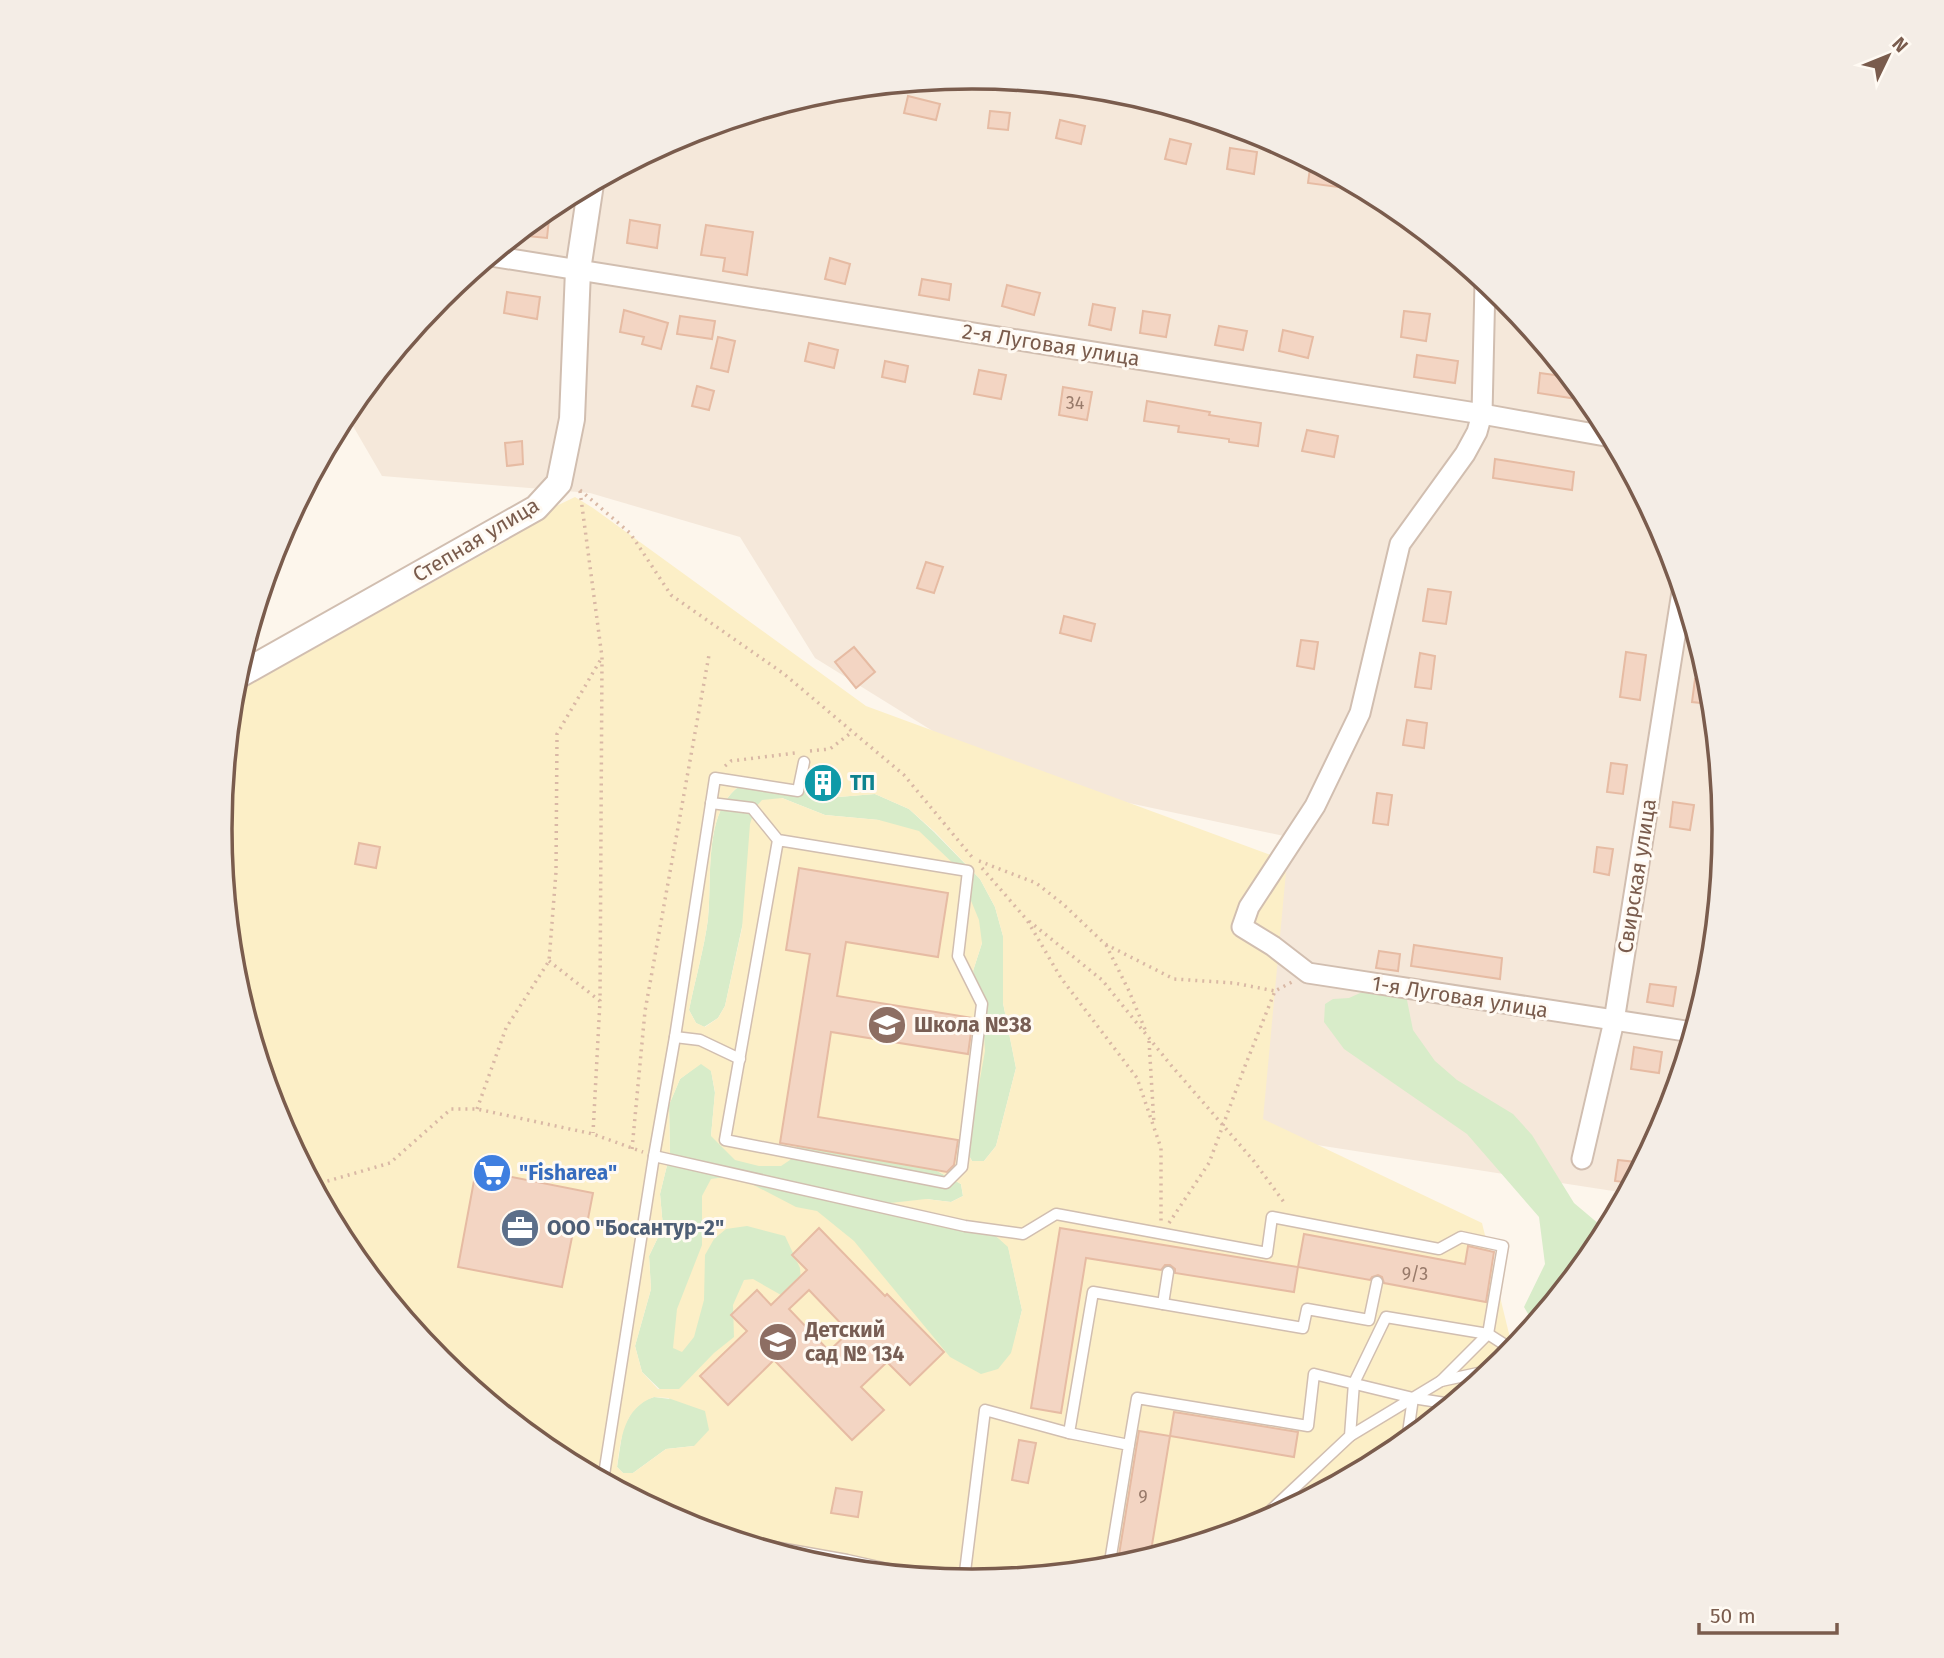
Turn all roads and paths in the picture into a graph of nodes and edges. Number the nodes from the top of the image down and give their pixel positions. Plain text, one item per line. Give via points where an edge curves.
1 (589, 196) edge
2 (503, 258) edge
3 (578, 270) junction
4 (1485, 296) edge
5 (1482, 414) junction
6 (1598, 435) edge
7 (579, 479) dead end
8 (580, 491) junction
9 (1679, 612) edge
10 (709, 655) dead end
11 (602, 657) junction
12 (250, 669) edge
13 (804, 762) dead end
14 (711, 803) junction
15 (778, 841) junction
16 (974, 859) junction
17 (1027, 920) junction
18 (1105, 944) junction
19 (549, 961) junction
20 (1308, 973) junction
21 (1275, 991) junction
22 (600, 1001) junction
23 (1614, 1021) junction
24 (1684, 1031) edge
25 (675, 1037) junction
26 (1149, 1039) junction
27 (740, 1059) junction
28 (477, 1109) junction
29 (1223, 1124) junction
30 (1155, 1131) junction
31 (593, 1134) junction
32 (632, 1149) junction
33 (654, 1156) junction
34 (1581, 1159) dead end
35 (323, 1183) edge
36 (1298, 1222) junction
37 (1168, 1238) junction
38 (1168, 1272) dead end
39 (1377, 1282) dead end
40 (1163, 1304) junction
41 (1488, 1334) junction
42 (1503, 1344) edge
43 (1471, 1374) edge
44 (1441, 1381) junction
45 (1354, 1383) junction
46 (1413, 1398) junction
47 (1439, 1402) edge
48 (1409, 1425) edge
49 (1069, 1433) junction
50 (1350, 1436) junction
51 (1129, 1445) junction
52 (604, 1471) edge
53 (1282, 1500) edge
54 (1111, 1556) edge
55 (965, 1569) edge

1 - 3 street, Степная улица
2 - 3 street, 2-я Луговая улица
3 - 5 street, 2-я Луговая улица
3 - 12 street, Степная улица via 572,419 559,483 536,508
4 - 5 street
5 - 6 street, 2-я Луговая улица
5 - 20 street, 1-я Луговая улица via 1465,454 1400,544 1360,713 1315,806 1249,907 1242,927
7 - 8 path
8 - 11 path
8 - 16 path via 630,533 671,595 784,674 904,775
9 - 23 street, Свирская улица
10 - 32 path via 645,1011
11 - 19 path via 557,734
11 - 22 path
13 - 14 lane via 798,791 715,778
14 - 15 lane via 752,808
14 - 25 lane
15 - 27 lane
15 - 27 lane via 968,871 958,956 982,1004 962,1167 946,1183 725,1140
16 - 17 path
16 - 18 path via 1036,883
17 - 26 path via 1102,980
17 - 30 path via 1060,978 1137,1078
18 - 21 path via 1174,979
18 - 26 path
19 - 22 path
19 - 28 path via 506,1028
20 - 21 path
20 - 23 street, 1-я Луговая улица
21 - 29 path
22 - 31 path
23 - 24 street, 1-я Луговая улица
23 - 34 street, Свирская улица
25 - 27 lane via 700,1040
25 - 33 lane
26 - 29 path
26 - 30 path
28 - 31 path
28 - 35 path via 451,1109 390,1163
29 - 36 path
29 - 37 path via 1209,1163
30 - 37 path via 1161,1148
31 - 32 path
32 - 33 path
33 - 37 lane via 965,1226 1023,1234 1056,1214
33 - 52 lane
36 - 37 lane via 1272,1217 1267,1253
36 - 41 lane via 1383,1244 1439,1249 1461,1237 1503,1247
38 - 40 lane
39 - 40 lane via 1369,1320 1307,1309 1303,1328
40 - 49 lane via 1093,1292
41 - 42 lane
41 - 44 lane
41 - 45 lane via 1386,1317
43 - 44 lane
44 - 46 lane
45 - 46 lane
45 - 50 lane
45 - 51 lane via 1314,1374 1308,1426 1137,1398
46 - 47 lane
46 - 48 lane
46 - 50 lane
49 - 51 lane
49 - 55 lane via 985,1410
50 - 53 lane
51 - 54 lane

